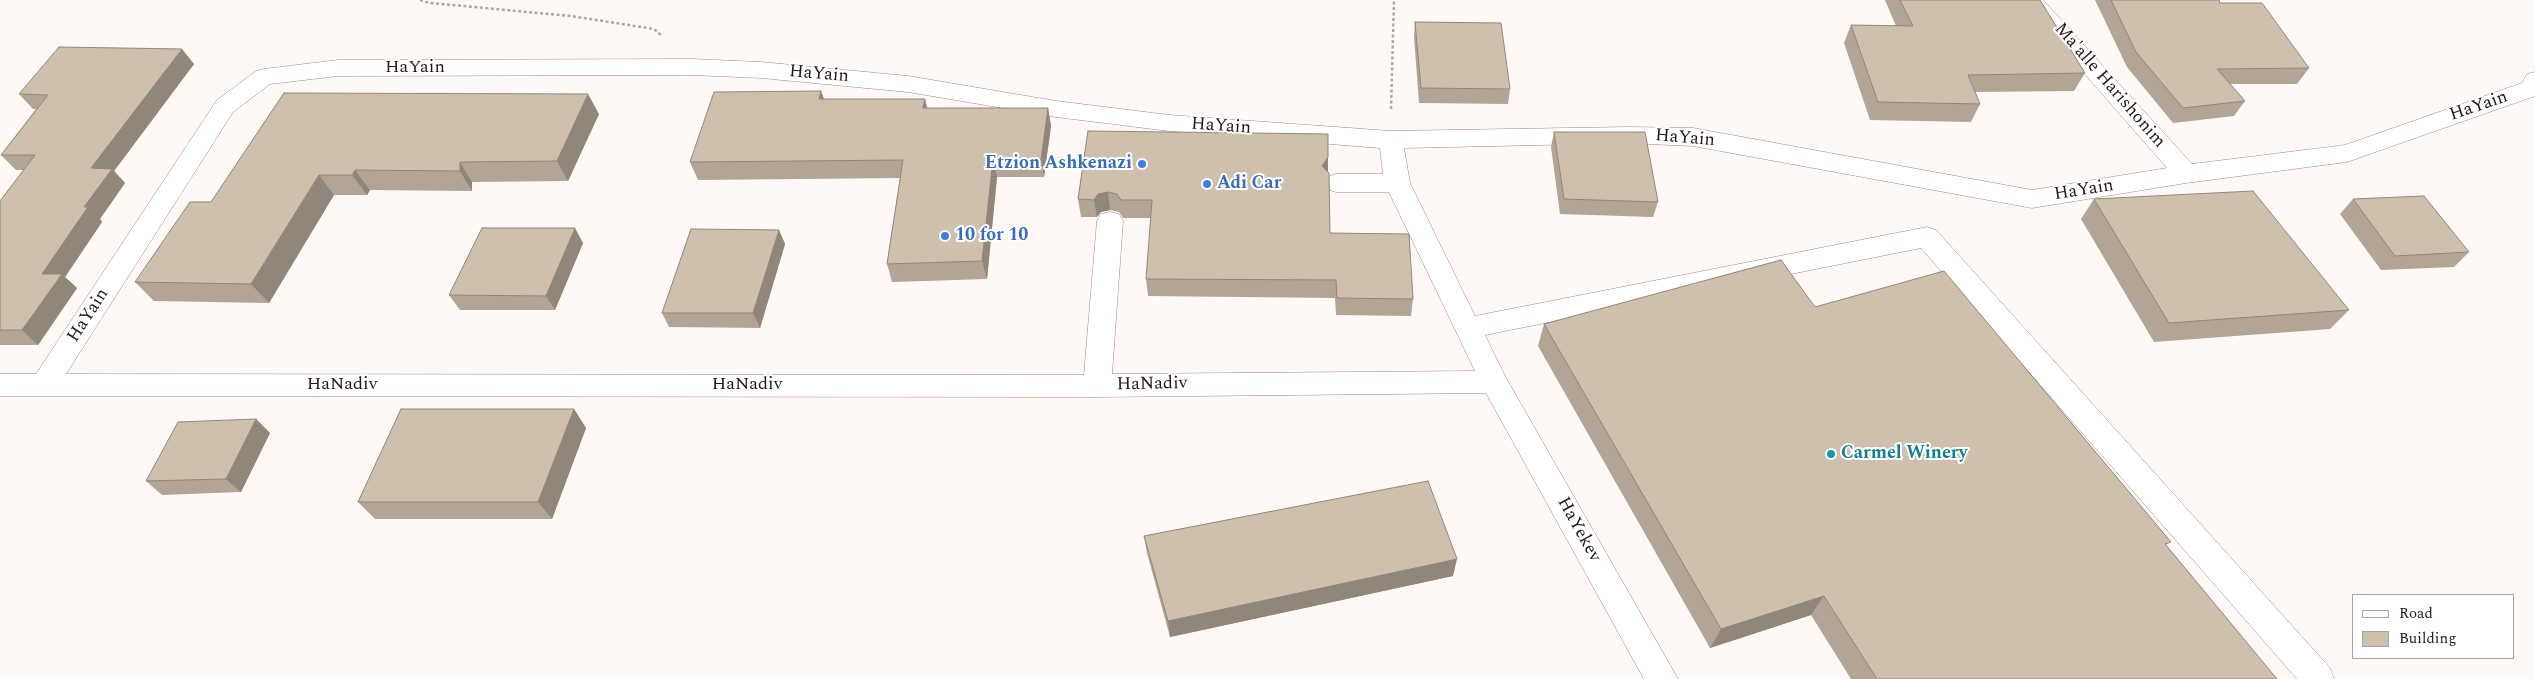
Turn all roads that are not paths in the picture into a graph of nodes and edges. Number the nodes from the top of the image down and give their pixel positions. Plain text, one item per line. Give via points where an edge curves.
1 (2031, 0) edge
2 (2535, 80) edge
3 (1390, 140) junction
4 (2186, 174) junction
5 (1336, 184) dead end
6 (1397, 184) junction
7 (1110, 221) dead end
8 (1468, 328) junction
9 (1494, 382) junction
10 (44, 384) junction
11 (0, 385) edge
12 (1097, 386) junction
13 (1662, 679) edge
14 (2318, 679) edge

1 - 4 street, Ma'alle Harishonim
2 - 4 street, HaYain via 2533,88 2347,153
3 - 4 street, HaYain via 1628,135 1693,137 2032,199
3 - 6 street, HaYekev
3 - 10 street, HaYain via 1169,124 908,84 761,70 692,67 338,68 264,77 225,106
5 - 6 street
6 - 8 street, HaYekev
7 - 12 street
8 - 9 street, HaYekev
8 - 14 street via 1927,237
9 - 12 street, HaNadiv
9 - 13 street, HaYekev
10 - 11 street, HaNadiv
10 - 12 street, HaNadiv

